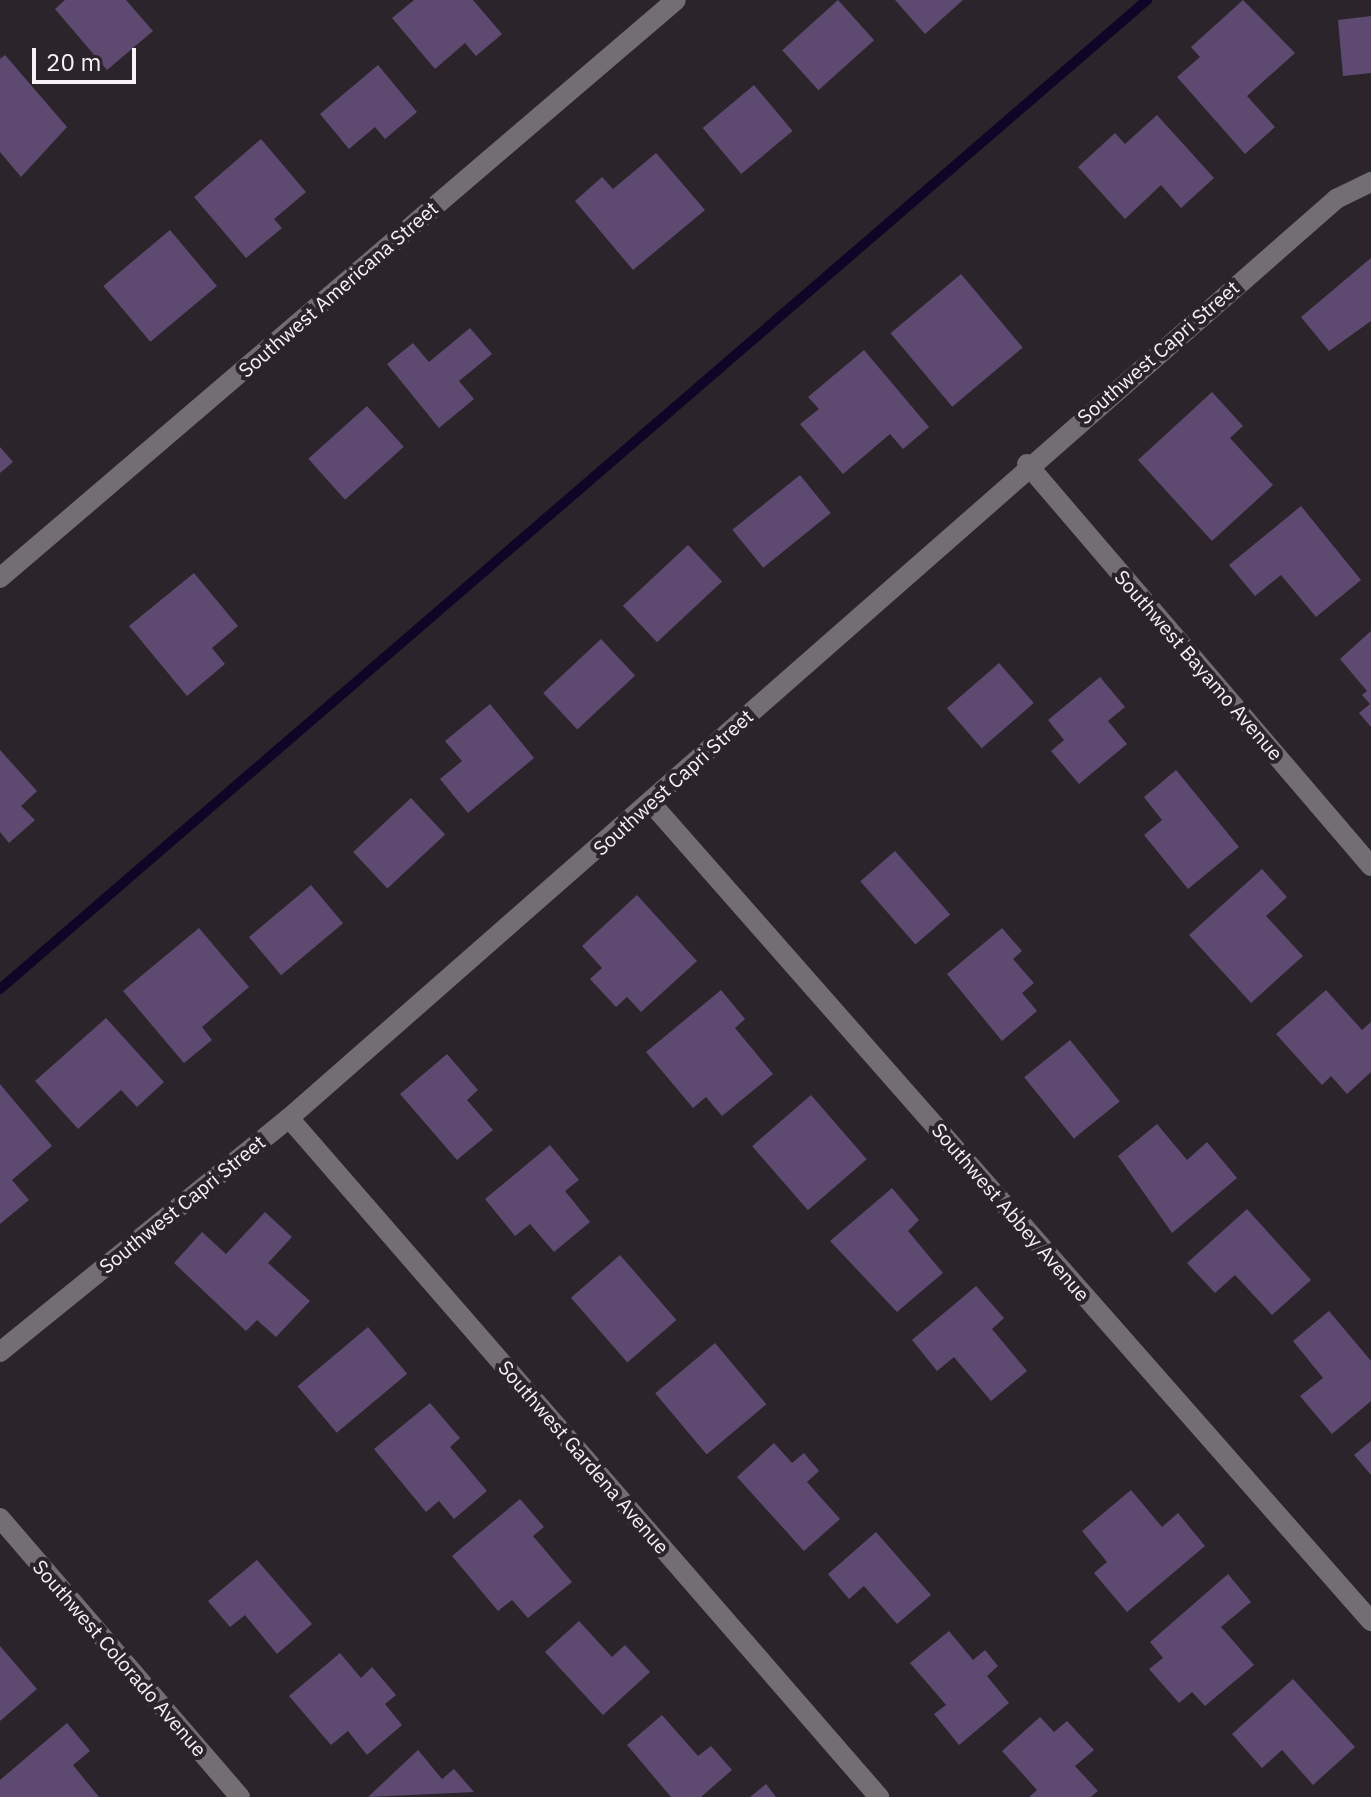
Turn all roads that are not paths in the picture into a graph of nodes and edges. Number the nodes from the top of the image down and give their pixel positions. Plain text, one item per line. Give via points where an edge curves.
1 (676, 0) edge
2 (1371, 182) edge
3 (1027, 464) junction
4 (0, 578) edge
5 (651, 803) junction
6 (1371, 866) edge
7 (289, 1118) junction
8 (0, 1352) edge
9 (0, 1518) edge
10 (1371, 1621) edge
11 (240, 1797) edge
12 (879, 1797) edge

1 - 4 street, Southwest Americana Street
2 - 3 street, Southwest Capri Street via 1336,199
3 - 5 street, Southwest Capri Street
3 - 6 street, Southwest Bayamo Avenue
5 - 7 street, Southwest Capri Street
5 - 10 street, Southwest Abbey Avenue
7 - 8 street, Southwest Capri Street
7 - 12 street, Southwest Gardena Avenue
9 - 11 street, Southwest Colorado Avenue

